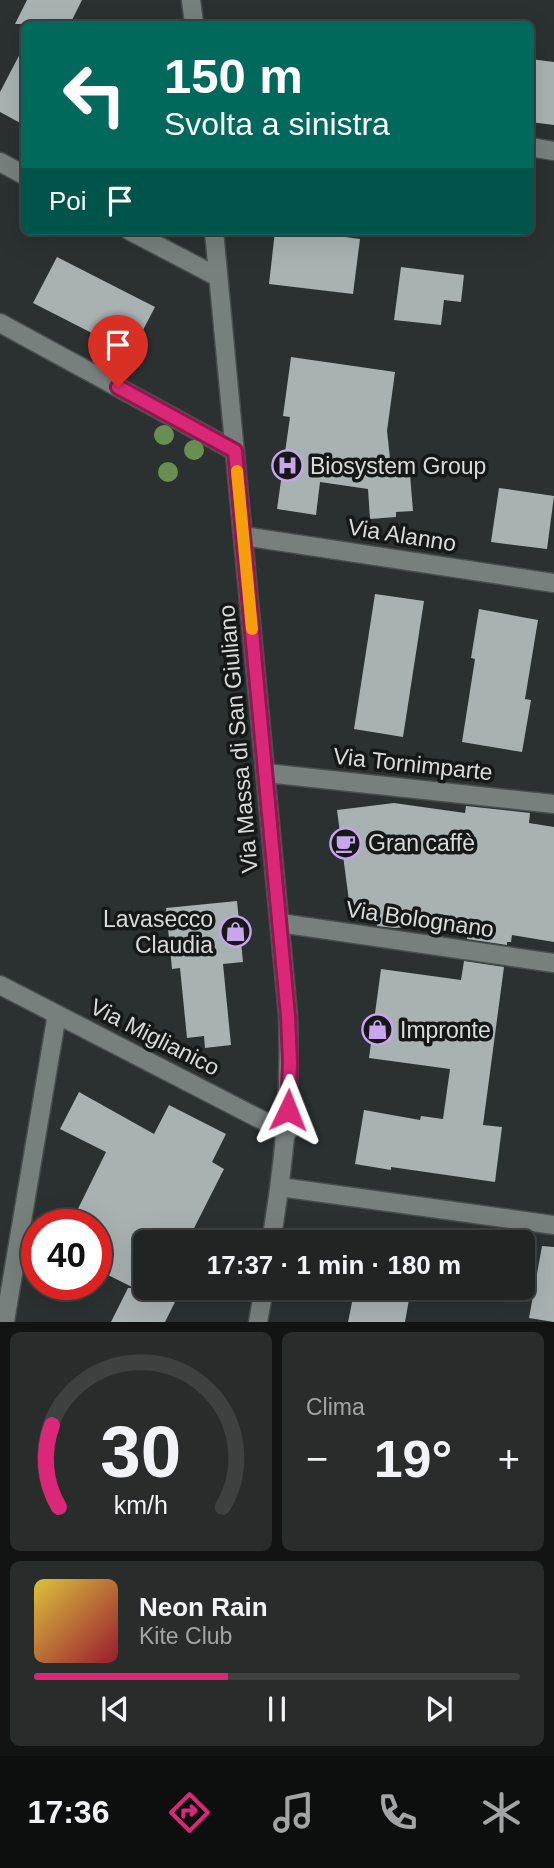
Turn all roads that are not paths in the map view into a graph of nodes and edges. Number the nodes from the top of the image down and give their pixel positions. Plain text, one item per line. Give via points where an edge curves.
1 (191, 0) edge
2 (194, 21) edge
3 (534, 148) edge
4 (554, 151) edge
5 (0, 162) edge
6 (21, 173) edge
7 (138, 235) edge
8 (214, 235) edge
9 (219, 277) junction
10 (0, 324) edge
11 (235, 451) junction
12 (243, 536) junction
13 (554, 583) edge
14 (266, 773) junction
15 (554, 804) edge
16 (280, 923) junction
17 (554, 963) edge
18 (0, 985) edge
19 (57, 1014) junction
20 (287, 1133) junction
21 (280, 1187) junction
22 (554, 1225) edge
23 (273, 1230) edge
24 (262, 1300) edge
25 (5, 1321) edge
26 (258, 1322) edge

1 - 2 street
3 - 4 street
5 - 6 street
7 - 9 street
8 - 9 street, Via Massa di San Giuliano
9 - 11 street, Via Massa di San Giuliano
10 - 11 street
11 - 12 street, Via Massa di San Giuliano
12 - 13 street, Via Alanno
12 - 14 street, Via Massa di San Giuliano
14 - 15 street, Via Tornimparte
14 - 16 street, Via Massa di San Giuliano
16 - 17 street, Via Bolognano
16 - 20 street, Via Massa di San Giuliano via 290,1063
18 - 19 street, Via Miglianico
19 - 20 street, Via Miglianico
19 - 25 street
20 - 21 street, Via Massa di San Giuliano
21 - 22 street
21 - 23 street, Via Massa di San Giuliano
24 - 26 street

